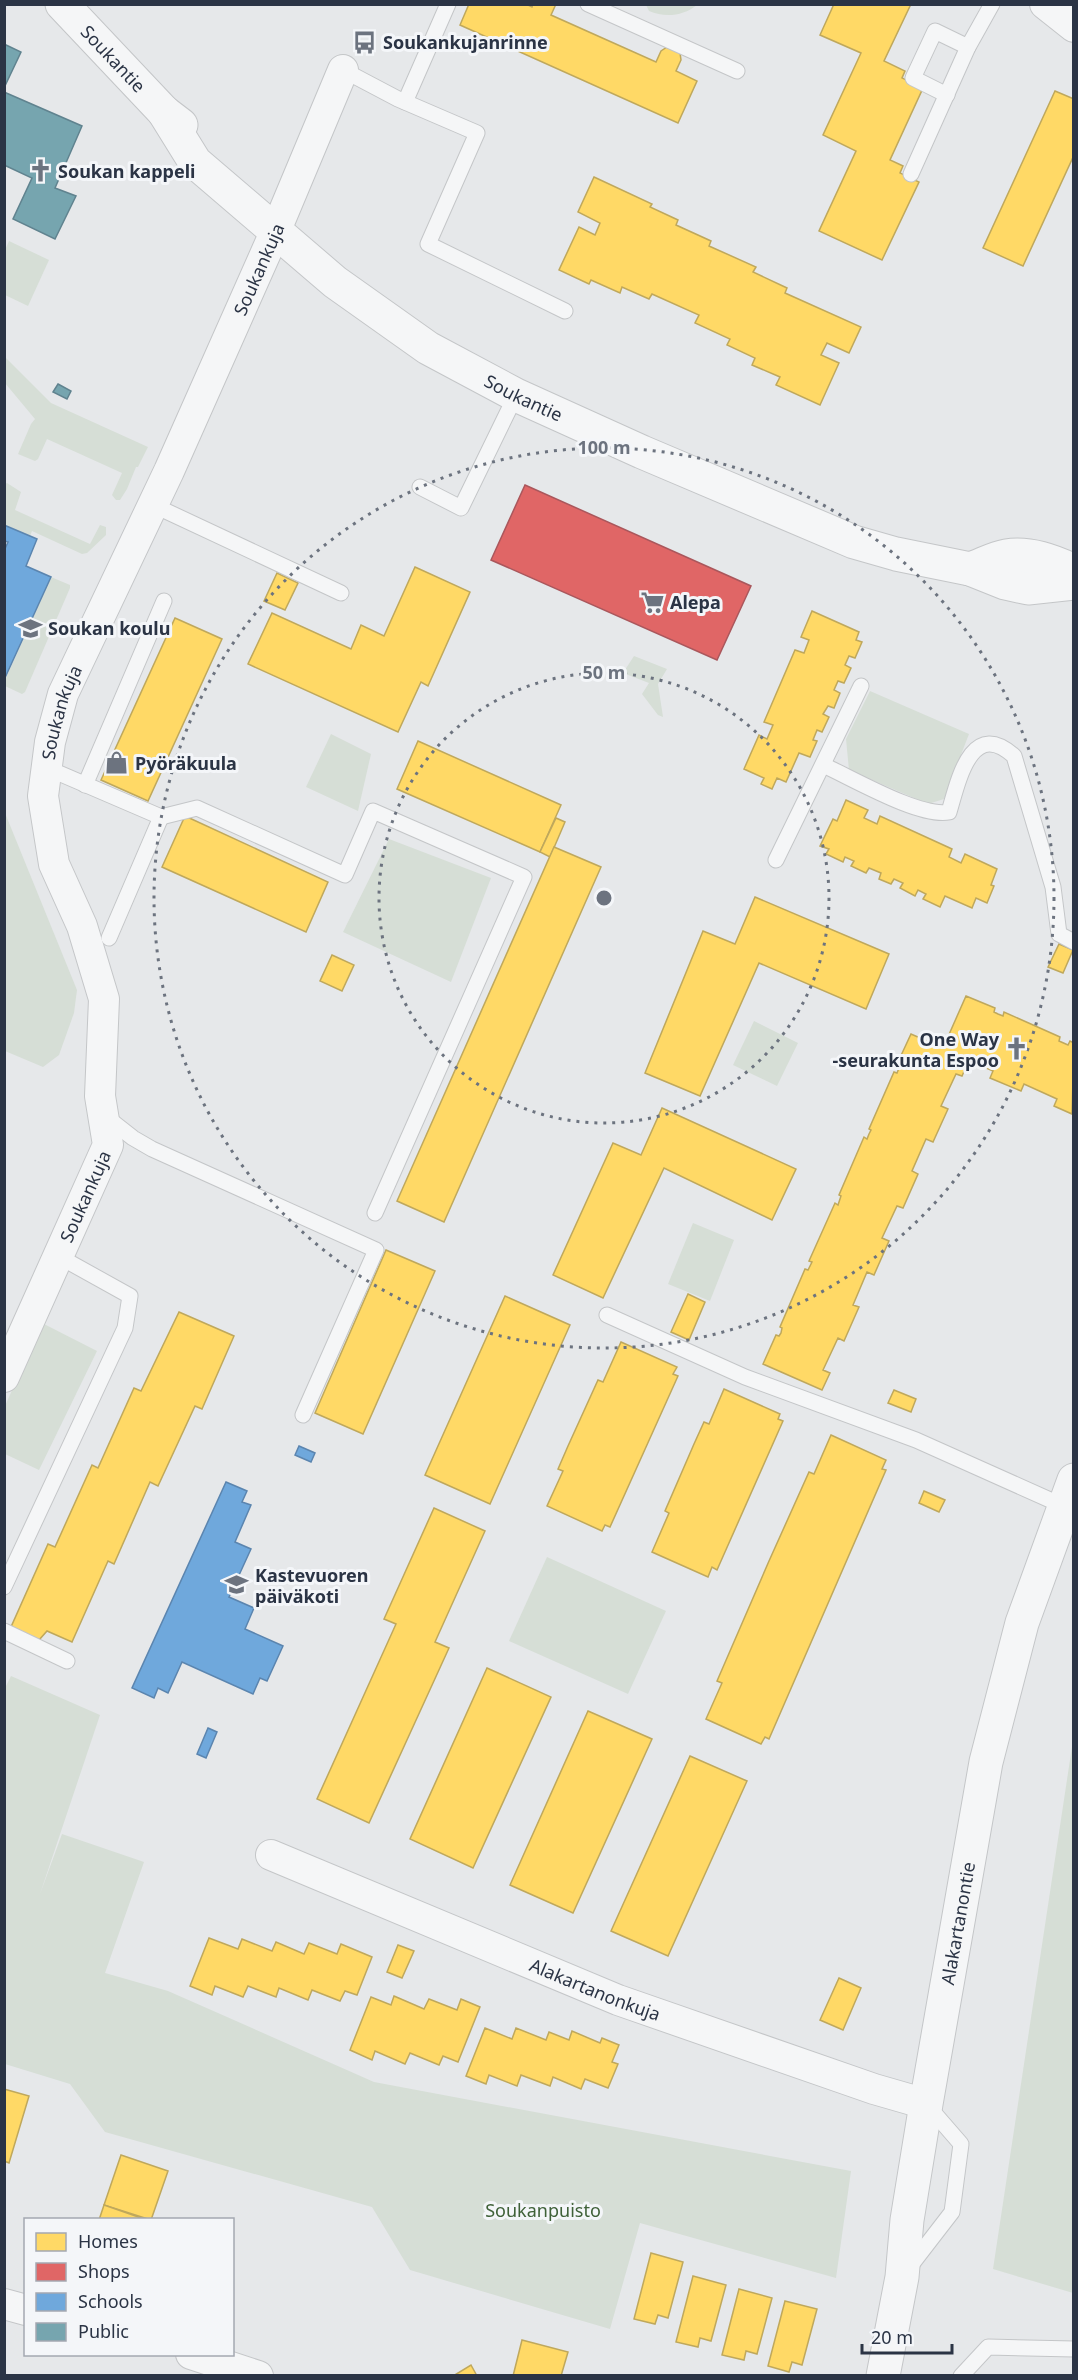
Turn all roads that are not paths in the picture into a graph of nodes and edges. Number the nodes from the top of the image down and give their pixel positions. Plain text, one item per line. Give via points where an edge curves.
1 (62, 4) edge
2 (448, 4) edge
3 (588, 4) edge
4 (992, 4) edge
5 (1045, 4) edge
6 (1074, 27) edge
7 (968, 47) junction
8 (343, 70) joint
9 (737, 71) dead end
10 (947, 95) junction
11 (405, 102) junction
12 (911, 174) dead end
13 (276, 230) junction
14 (565, 311) dead end
15 (516, 395) junction
16 (420, 487) dead end
17 (153, 505) junction
18 (970, 568) junction
19 (1074, 571) edge
20 (1074, 583) edge
21 (340, 593) dead end
22 (164, 601) dead end
23 (861, 686) dead end
24 (823, 765) junction
25 (46, 768) junction
26 (85, 784) junction
27 (161, 817) junction
28 (776, 860) dead end
29 (109, 938) dead end
30 (1074, 942) edge
31 (103, 1115) junction
32 (375, 1213) dead end
33 (58, 1256) junction
34 (608, 1315) dead end
35 (4, 1377) edge
36 (303, 1415) dead end
37 (1071, 1499) edge
38 (4, 1587) edge
39 (4, 1631) edge
40 (67, 1661) dead end
41 (271, 1855) dead end
42 (926, 2104) junction
43 (902, 2277) junction
44 (4, 2304) edge
45 (24, 2309) edge
46 (1074, 2349) edge
47 (194, 2356) edge
48 (258, 2376) edge
49 (883, 2376) edge
50 (961, 2376) edge

1 - 13 street, Soukantie via 164,112 210,147
2 - 11 lane
3 - 9 lane
4 - 7 lane
5 - 6 street
7 - 10 lane
7 - 10 lane via 935,31 913,78
8 - 11 lane
8 - 13 street, Soukankuja
10 - 12 lane
11 - 14 lane via 477,133 428,244
13 - 15 street, Soukantie via 335,282 400,330
13 - 17 street, Soukankuja
15 - 16 lane via 461,508
15 - 18 street, Soukantie via 854,542
17 - 21 lane
17 - 25 street, Soukankuja via 63,694
18 - 19 street, Soukantie via 1006,556 1026,556 1053,560
18 - 20 street, Soukantie via 1028,588
22 - 26 lane
23 - 24 lane
24 - 28 lane
24 - 30 lane via 939,814 949,812 963,766 973,750 992,744 1004,747 1014,756 1053,887 1059,934
25 - 26 lane
25 - 31 street, Soukankuja via 43,796 54,864 82,926 104,999 100,1096
26 - 27 lane
27 - 29 lane
27 - 32 lane via 197,808 345,875 373,811 524,877
31 - 33 street, Soukankuja via 108,1145
31 - 36 lane via 152,1149 376,1250
33 - 35 street, Soukankuja
33 - 38 lane via 130,1296 125,1328
34 - 37 lane via 745,1377
37 - 42 street, Alakartanontie via 1022,1623 986,1762
39 - 40 lane
41 - 42 street, Alakartanonkuja via 618,2000
42 - 43 street, Alakartanontie
42 - 43 lane via 961,2144 952,2212
43 - 49 street, Alakartanontie
44 - 45 street
46 - 50 lane via 988,2347
47 - 48 street

